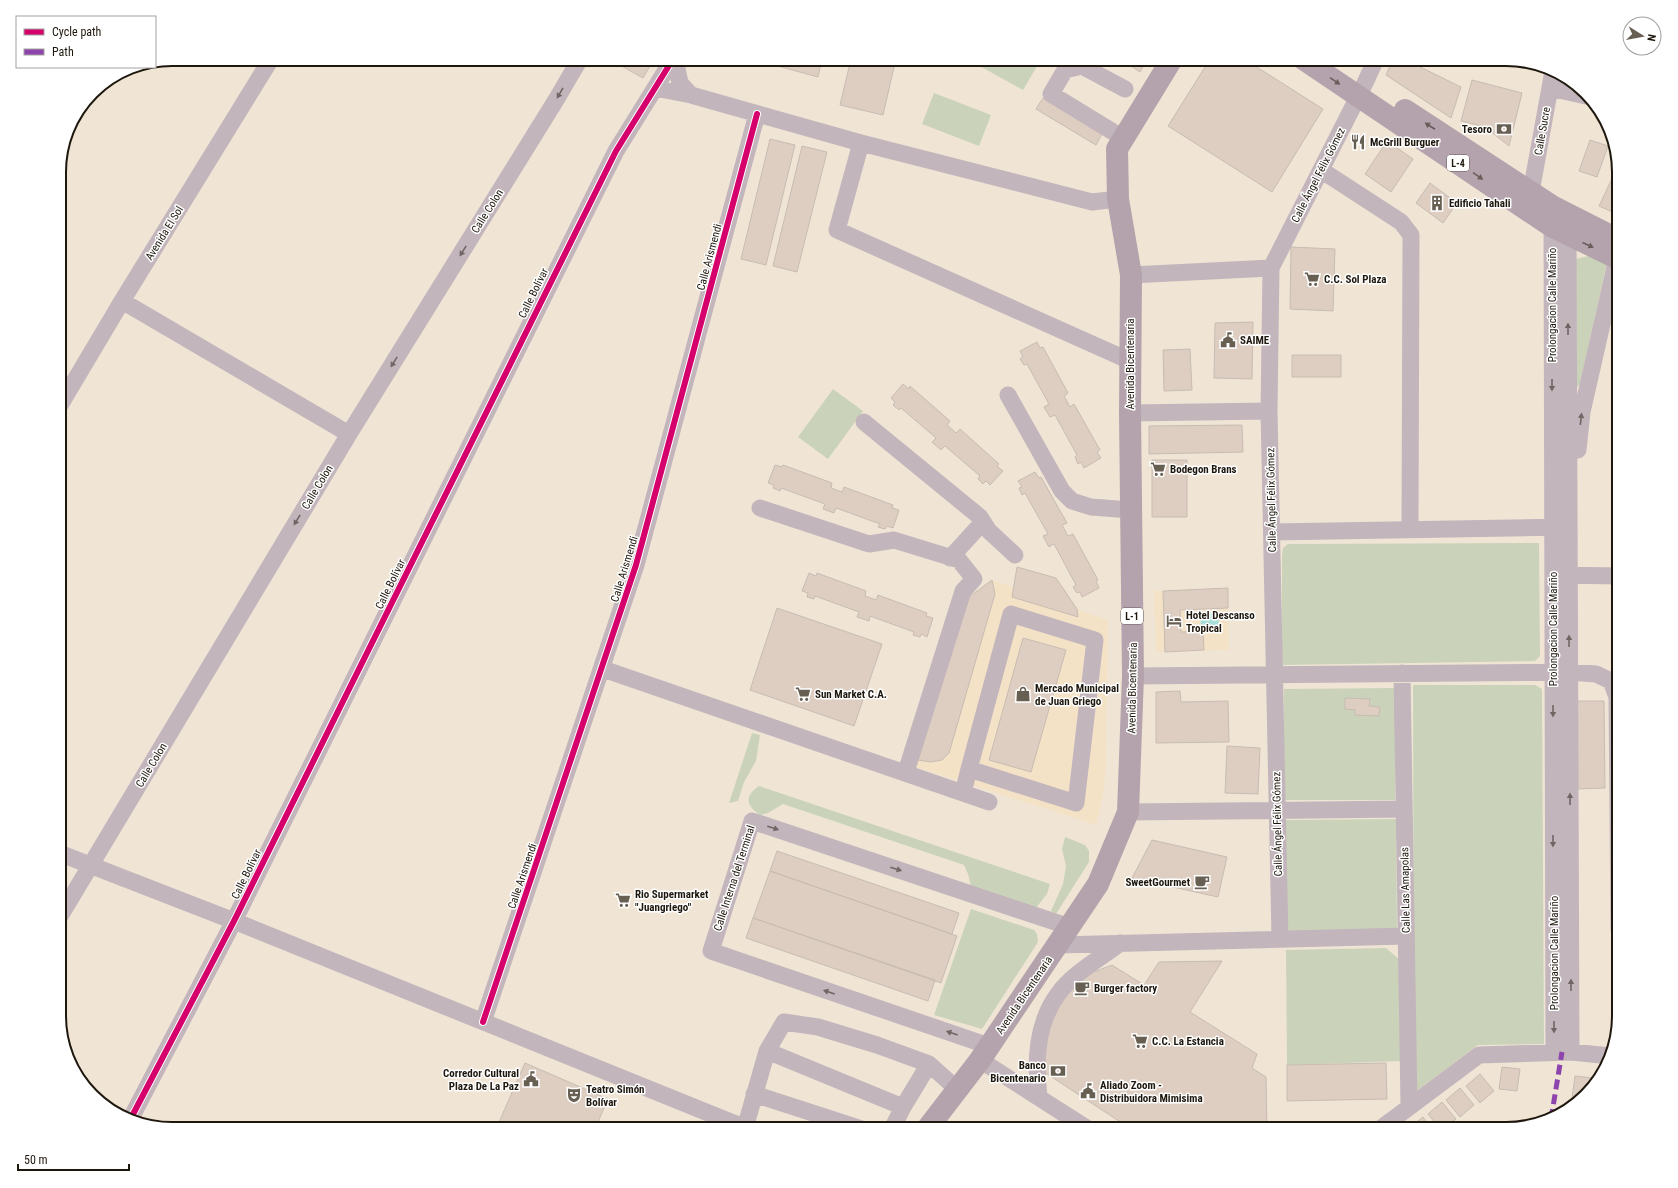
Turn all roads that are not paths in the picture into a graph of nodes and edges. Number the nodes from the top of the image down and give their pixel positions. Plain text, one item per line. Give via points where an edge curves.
1 (267, 66) edge
2 (576, 66) edge
3 (669, 66) edge
4 (676, 66) edge
5 (1168, 66) edge
6 (1316, 66) edge
7 (1336, 66) edge
8 (1373, 66) edge
9 (1552, 77) edge
10 (654, 88) junction
11 (1550, 88) junction
12 (1125, 89) dead end
13 (1362, 90) junction
14 (1578, 94) edge
15 (691, 95) junction
16 (757, 114) junction
17 (1123, 138) junction
18 (861, 143) junction
19 (1321, 170) junction
20 (1531, 192) junction
21 (1118, 199) junction
22 (1560, 221) junction
23 (1612, 249) edge
24 (1271, 268) junction
25 (1131, 275) junction
26 (1612, 279) edge
27 (122, 301) junction
28 (1130, 361) junction
29 (66, 395) edge
30 (1008, 395) dead end
31 (1269, 411) junction
32 (1130, 413) junction
33 (864, 422) dead end
34 (349, 434) junction
35 (760, 508) dead end
36 (1131, 510) junction
37 (983, 522) junction
38 (1561, 528) junction
39 (1410, 530) junction
40 (1272, 532) junction
41 (1015, 555) dead end
42 (950, 558) junction
43 (1561, 575) junction
44 (1612, 576) edge
45 (603, 669) junction
46 (1561, 672) junction
47 (1402, 673) junction
48 (1274, 675) junction
49 (1133, 676) junction
50 (1612, 684) edge
51 (969, 769) junction
52 (906, 772) junction
53 (963, 793) junction
54 (989, 802) dead end
55 (1404, 809) junction
56 (1277, 810) junction
57 (1128, 812) junction
58 (66, 856) edge
59 (91, 865) junction
60 (66, 906) edge
61 (234, 921) junction
62 (1070, 927) junction
63 (1406, 936) junction
64 (1280, 939) junction
65 (1120, 943) junction
66 (1058, 945) junction
67 (483, 1022) junction
68 (767, 1051) junction
69 (1554, 1052) junction
70 (1571, 1052) junction
71 (984, 1053) junction
72 (1604, 1055) edge
73 (929, 1064) junction
74 (957, 1089) junction
75 (754, 1094) junction
76 (1039, 1098) junction
77 (1409, 1106) junction
78 (903, 1107) junction
79 (133, 1114) edge
80 (731, 1122) edge
81 (747, 1122) edge
82 (840, 1122) edge
83 (896, 1122) edge
84 (932, 1122) edge
85 (1077, 1122) edge
86 (1389, 1122) edge

1 - 27 street, Avenida El Sol
2 -> 34 street, Calle Colon
3 - 10 street, Calle Bolívar
4 - 15 street via 680,83
5 - 17 main road, Avenida Bicentenaria / L-1
6 -> 13 main road, L-4
7 - 13 main road, L-4
8 - 13 street, Calle Ángel Félix Gómez
9 - 11 street, Calle Sucre
10 - 15 street
10 - 61 street, Calle Bolívar via 616,151 548,285
11 - 14 street
11 - 20 street, Calle Sucre
12 - 17 street via 1082,66 1065,70 1051,94
13 - 19 street, Calle Ángel Félix Gómez
20 -> 13 main road, L-4
13 -> 22 main road, L-4
15 - 16 street
16 - 18 street
16 - 45 street, Calle Arismendi via 636,566
17 - 21 main road, Avenida Bicentenaria / L-1 via 1116,148
18 - 21 street via 1092,202
18 - 28 street via 837,230
19 - 24 street, Calle Ángel Félix Gómez
19 - 39 street via 1401,222 1411,235
20 - 22 main road, L-4
21 - 25 main road, Avenida Bicentenaria / L-1
22 - 23 main road, L-4
22 - 38 street, Prolongacion Calle Mariño
24 - 25 street
24 - 31 street, Calle Ángel Félix Gómez
25 - 28 main road, Avenida Bicentenaria / L-1
38 -> 26 street via 1582,412
27 - 29 street, Avenida El Sol
27 - 34 street
28 - 32 main road, Avenida Bicentenaria / L-1
30 - 36 street via 1062,491 1072,501 1091,507
31 - 32 street
31 - 40 street, Calle Ángel Félix Gómez
32 - 36 main road, Avenida Bicentenaria / L-1
33 - 37 street
34 -> 59 street, Calle Colon
35 - 42 street via 868,544 894,540
36 - 49 main road, Avenida Bicentenaria / L-1
37 - 41 street
37 - 42 street
38 - 39 street
38 - 43 street, Prolongacion Calle Mariño
39 - 40 street
40 - 48 street, Calle Ángel Félix Gómez
42 - 52 street via 959,560 974,579 963,591
43 - 44 street
43 - 46 street, Prolongacion Calle Mariño
45 - 52 street
45 - 67 street, Calle Arismendi
46 - 47 street
46 - 50 street via 1596,674
46 -> 69 street, Prolongacion Calle Mariño
70 -> 46 street, Prolongacion Calle Mariño
47 - 48 street
47 - 55 street, Calle Las Amapolas
48 - 49 street
48 - 56 street, Calle Ángel Félix Gómez
49 - 57 main road, Avenida Bicentenaria / L-1
51 - 51 street via 1011,614 1095,640 1076,803
51 - 53 street
52 - 53 street
53 - 54 street
55 - 56 street
55 - 63 street, Calle Las Amapolas
56 - 57 street
56 - 64 street, Calle Ángel Félix Gómez
57 - 62 main road, Avenida Bicentenaria / L-1 via 1098,884
58 - 59 street
59 - 60 street, Calle Colon
59 - 61 street
61 - 67 street
61 - 79 street, Calle Bolívar
62 - 66 main road, Avenida Bicentenaria / L-1
71 -> 62 street, Calle Interna del Terminal via 710,951 752,821
63 - 64 street
63 - 77 street, Calle Las Amapolas
64 - 65 street
65 - 66 street
65 - 76 street via 1074,977 1058,993 1046,1014 1039,1038 1036,1067
66 - 71 main road, Avenida Bicentenaria / L-1
67 - 80 street
68 - 73 street via 784,1022 818,1027
68 - 75 street
68 - 78 street
69 - 70 street
69 - 77 street via 1479,1055
70 - 72 street
71 - 74 main road, Avenida Bicentenaria / L-1
71 - 76 street
73 - 74 street
73 - 78 street
74 - 84 main road, Avenida Bicentenaria / L-1
75 - 81 street
75 - 82 street
76 - 85 street
77 - 86 street
78 - 83 street

